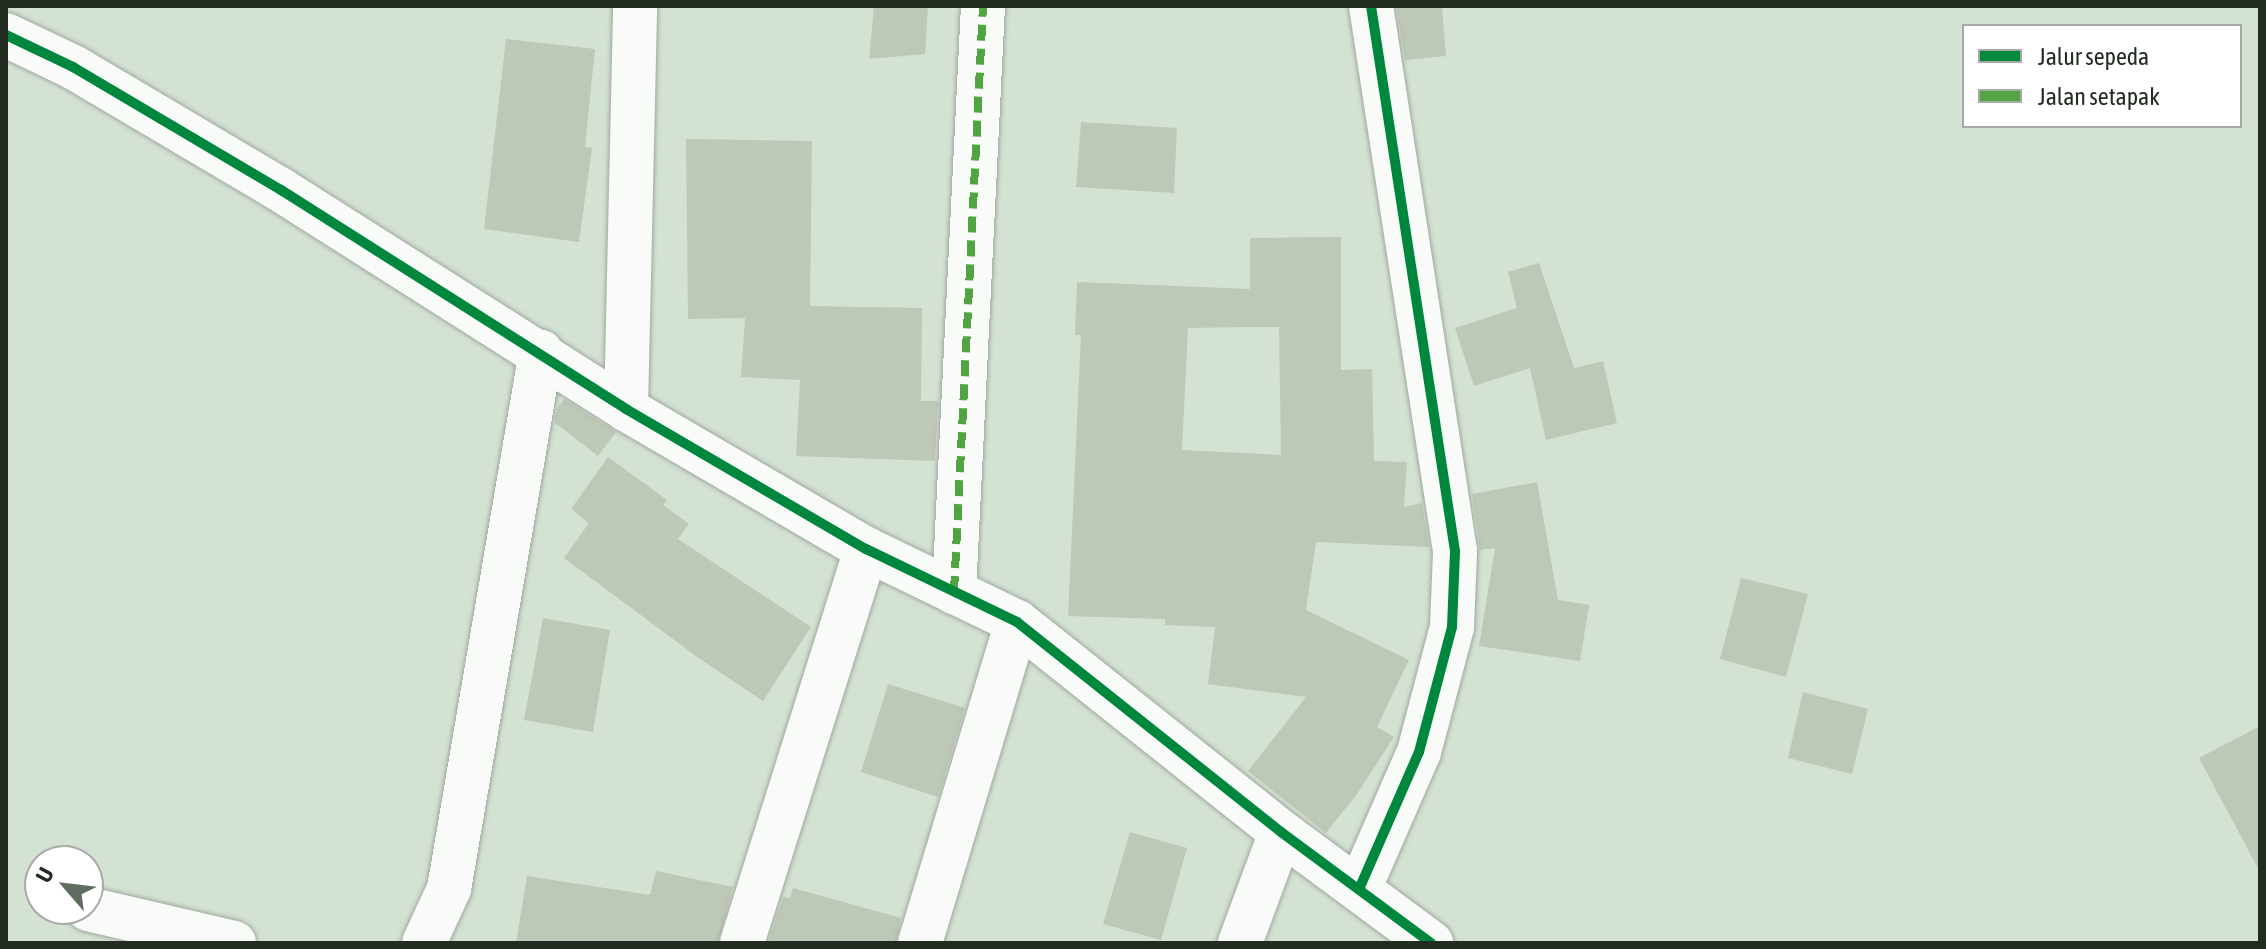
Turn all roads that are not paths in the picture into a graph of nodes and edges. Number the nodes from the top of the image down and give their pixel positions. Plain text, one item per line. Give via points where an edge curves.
1 (635, 6) edge
2 (983, 6) edge
3 (1371, 6) edge
4 (6, 35) edge
5 (541, 352) junction
6 (626, 409) junction
7 (866, 549) junction
8 (954, 592) junction
9 (1017, 622) junction
10 (1281, 832) junction
11 (1360, 887) junction
12 (104, 913) edge
13 (234, 943) edge
14 (424, 943) edge
15 (742, 943) edge
16 (920, 943) edge
17 (1240, 943) edge
18 (1431, 943) edge

1 - 6 street
2 - 8 street
3 - 11 street via 1455,551 1452,627 1419,752
4 - 5 street via 99,83
5 - 6 street
5 - 14 street via 449,889
6 - 7 street
7 - 8 street
7 - 15 street
8 - 9 street
9 - 10 street
9 - 16 street
10 - 11 street
10 - 17 street
11 - 18 street
12 - 13 street

